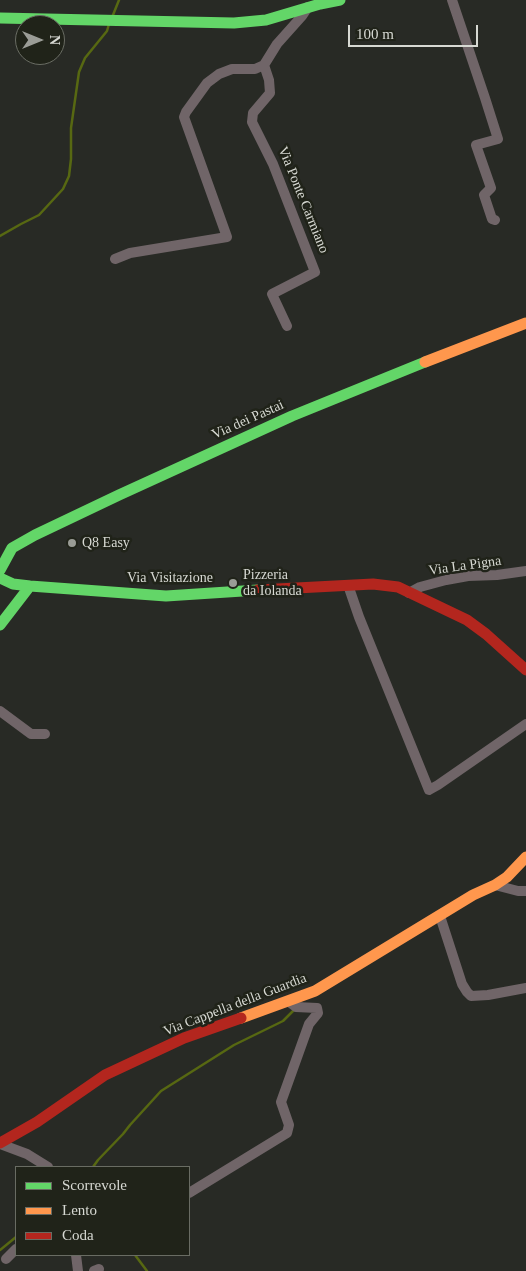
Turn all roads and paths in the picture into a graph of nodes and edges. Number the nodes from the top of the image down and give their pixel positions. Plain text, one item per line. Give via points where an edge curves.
1 (340, 0) edge
2 (452, 0) edge
3 (308, 7) junction
4 (0, 18) edge
5 (264, 65) junction
6 (496, 220) dead end
7 (115, 259) dead end
8 (526, 323) edge
9 (287, 326) dead end
10 (0, 570) edge
11 (526, 571) edge
12 (0, 578) edge
13 (30, 586) junction
14 (348, 586) junction
15 (409, 593) junction
16 (0, 626) edge
17 (526, 670) edge
18 (0, 711) edge
19 (526, 724) edge
20 (45, 734) dead end
21 (526, 856) edge
22 (495, 885) junction
23 (526, 891) edge
24 (442, 920) junction
25 (526, 988) edge
26 (295, 1005) junction
27 (0, 1144) edge
28 (46, 1166) edge
29 (190, 1192) edge
30 (15, 1250) edge
31 (76, 1256) edge
32 (6, 1258) dead end
33 (78, 1271) edge

1 - 3 street
2 - 6 street via 498,139 476,145 491,188 484,195 492,219
3 - 4 street via 266,20 234,23
3 - 5 street
5 - 7 street via 219,74 207,83 184,117 227,237 130,253
5 - 9 street, Via Ponte Carmiano via 270,93 253,113 252,122 273,164 315,272 272,294
8 - 10 street, Via dei Pastai via 292,416 119,495 12,548
11 - 15 street, Via La Pigna via 446,580
12 - 13 street, Via Visitazione
13 - 14 street, Via Visitazione via 166,596
13 - 16 street
14 - 15 street, Via Visitazione via 373,584 398,587
14 - 19 street via 429,790
15 - 17 street, Via Visitazione via 467,620
18 - 20 street via 32,734
21 - 22 street, Via Cappella della Guardia
22 - 23 street
22 - 24 street, Via Cappella della Guardia via 473,895
24 - 25 street via 466,992 471,996 488,995
24 - 26 street, Via Cappella della Guardia
26 - 27 street, Via Cappella della Guardia via 184,1038 105,1075
26 - 29 street via 317,1008 318,1013 308,1024 281,1102 289,1125 288,1133
27 - 28 street via 27,1154
30 - 32 street
31 - 33 street

